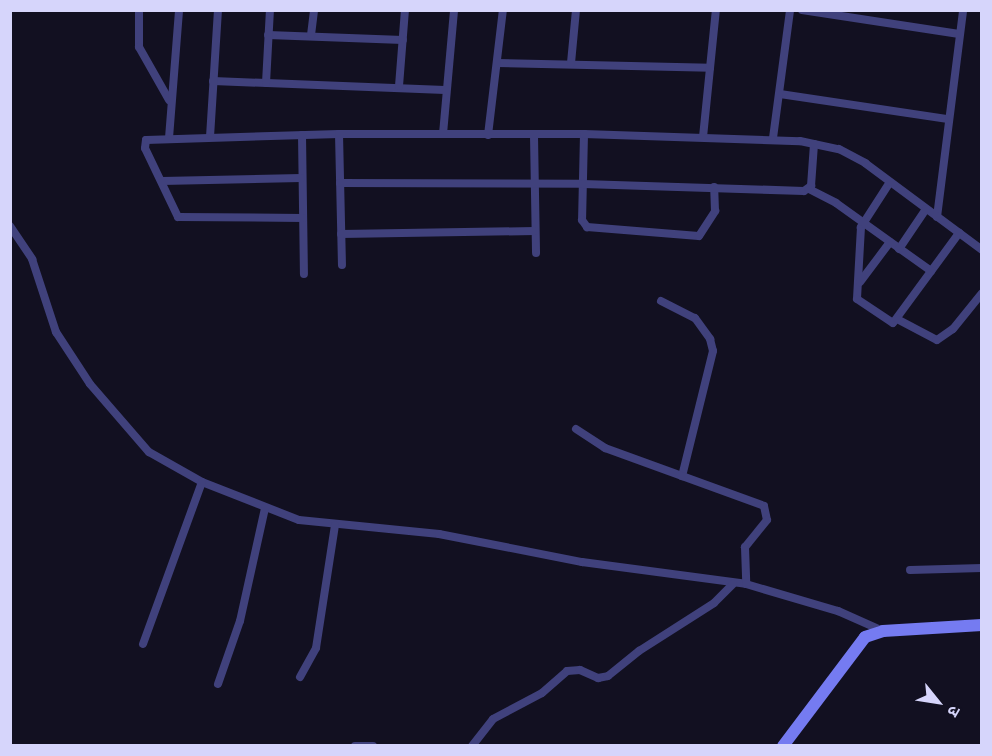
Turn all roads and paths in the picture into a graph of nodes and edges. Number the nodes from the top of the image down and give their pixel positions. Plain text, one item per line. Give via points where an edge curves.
1 (139, 10) edge
2 (179, 10) edge
3 (218, 10) edge
4 (270, 10) edge
5 (314, 10) edge
6 (405, 10) edge
7 (454, 10) edge
8 (503, 10) edge
9 (576, 10) edge
10 (716, 10) edge
11 (790, 10) edge
12 (801, 10) edge
13 (877, 10) edge
14 (963, 10) edge
15 (876, 21) junction
16 (959, 34) junction
17 (268, 35) junction
18 (311, 35) junction
19 (403, 40) junction
20 (497, 63) junction
21 (571, 63) junction
22 (710, 68) junction
23 (213, 81) junction
24 (266, 83) junction
25 (399, 86) junction
26 (445, 90) junction
27 (780, 94) junction
28 (169, 101) junction
29 (948, 119) junction
30 (339, 134) junction
31 (443, 134) junction
32 (584, 134) junction
33 (302, 135) junction
34 (488, 135) junction
35 (534, 136) junction
36 (210, 137) junction
37 (703, 137) junction
38 (169, 138) junction
39 (773, 138) junction
40 (814, 144) junction
41 (301, 178) junction
42 (162, 181) junction
43 (890, 182) junction
44 (340, 183) junction
45 (583, 184) junction
46 (535, 186) junction
47 (714, 187) junction
48 (808, 189) junction
49 (926, 209) junction
50 (937, 217) junction
51 (303, 218) junction
52 (863, 222) junction
53 (10, 226) edge
54 (535, 231) junction
55 (959, 233) junction
56 (341, 234) junction
57 (890, 242) junction
58 (899, 249) junction
59 (981, 250) edge
60 (536, 253) dead end
61 (342, 265) dead end
62 (932, 271) junction
63 (304, 274) dead end
64 (860, 282) junction
65 (981, 293) edge
66 (662, 301) dead end
67 (897, 319) junction
68 (576, 429) dead end
69 (682, 476) junction
70 (202, 482) junction
71 (265, 508) junction
72 (335, 525) junction
73 (981, 568) edge
74 (910, 570) dead end
75 (733, 584) junction
76 (746, 585) junction
77 (981, 625) edge
78 (883, 631) junction
79 (143, 644) dead end
80 (300, 677) dead end
81 (219, 684) dead end
82 (355, 746) edge
83 (373, 746) edge
84 (472, 746) edge
85 (783, 746) edge

1 - 28 street via 139,47
2 - 28 street
3 - 23 street
4 - 17 street
5 - 18 street
6 - 19 street
7 - 26 street
8 - 20 street
9 - 21 street
10 - 22 street
11 - 27 street
12 - 15 street
13 - 15 street
14 - 16 street
15 - 16 street
16 - 29 street
17 - 18 street
17 - 24 street
18 - 19 street
19 - 25 street
20 - 21 street
20 - 34 street
21 - 22 street
22 - 37 street
23 - 24 street
23 - 36 street
24 - 25 street
25 - 26 street
26 - 31 street
27 - 29 street
27 - 39 street
28 - 38 street
29 - 50 street
30 - 31 street
30 - 33 street
30 - 44 street
31 - 34 street
32 - 35 street
32 - 37 street
32 - 45 street
33 - 36 street
33 - 41 street
34 - 35 street
35 - 46 street
36 - 38 street
37 - 39 street
38 - 42 street via 149,138 144,144
39 - 40 street
40 - 43 street via 847,153
40 - 48 street
41 - 42 street
41 - 51 street
42 - 51 street via 178,218
43 - 49 street
43 - 52 street
44 - 46 street
44 - 56 street
45 - 46 street
45 - 47 street
45 - 47 street via 583,223 587,228 695,237 702,234 714,215
46 - 54 street
47 - 48 street
48 - 52 street
49 - 50 street
49 - 58 street
50 - 55 street
51 - 63 street
52 - 57 street
52 - 64 street
53 - 70 street via 32,259 56,332 90,384 149,452
54 - 56 street
54 - 60 street
55 - 59 street
55 - 62 street
56 - 61 street
57 - 58 street
57 - 64 street
58 - 62 street
62 - 67 street
64 - 67 street via 858,299 890,322
65 - 67 street via 953,329 937,340
66 - 69 street via 695,318 710,339 713,351
68 - 69 street via 600,446
69 - 76 street via 760,504 766,510 767,520 745,547
70 - 71 street
70 - 79 street
71 - 72 street via 299,520
71 - 81 street via 240,621
72 - 75 street via 439,534 582,562
72 - 80 street via 316,648
73 - 74 street
75 - 76 street
75 - 84 street via 714,603 648,644 608,676 598,678 580,670 567,671 533,699 494,719
76 - 78 street via 844,613
77 - 78 main road
78 - 85 main road via 866,637 856,648
82 - 83 street

